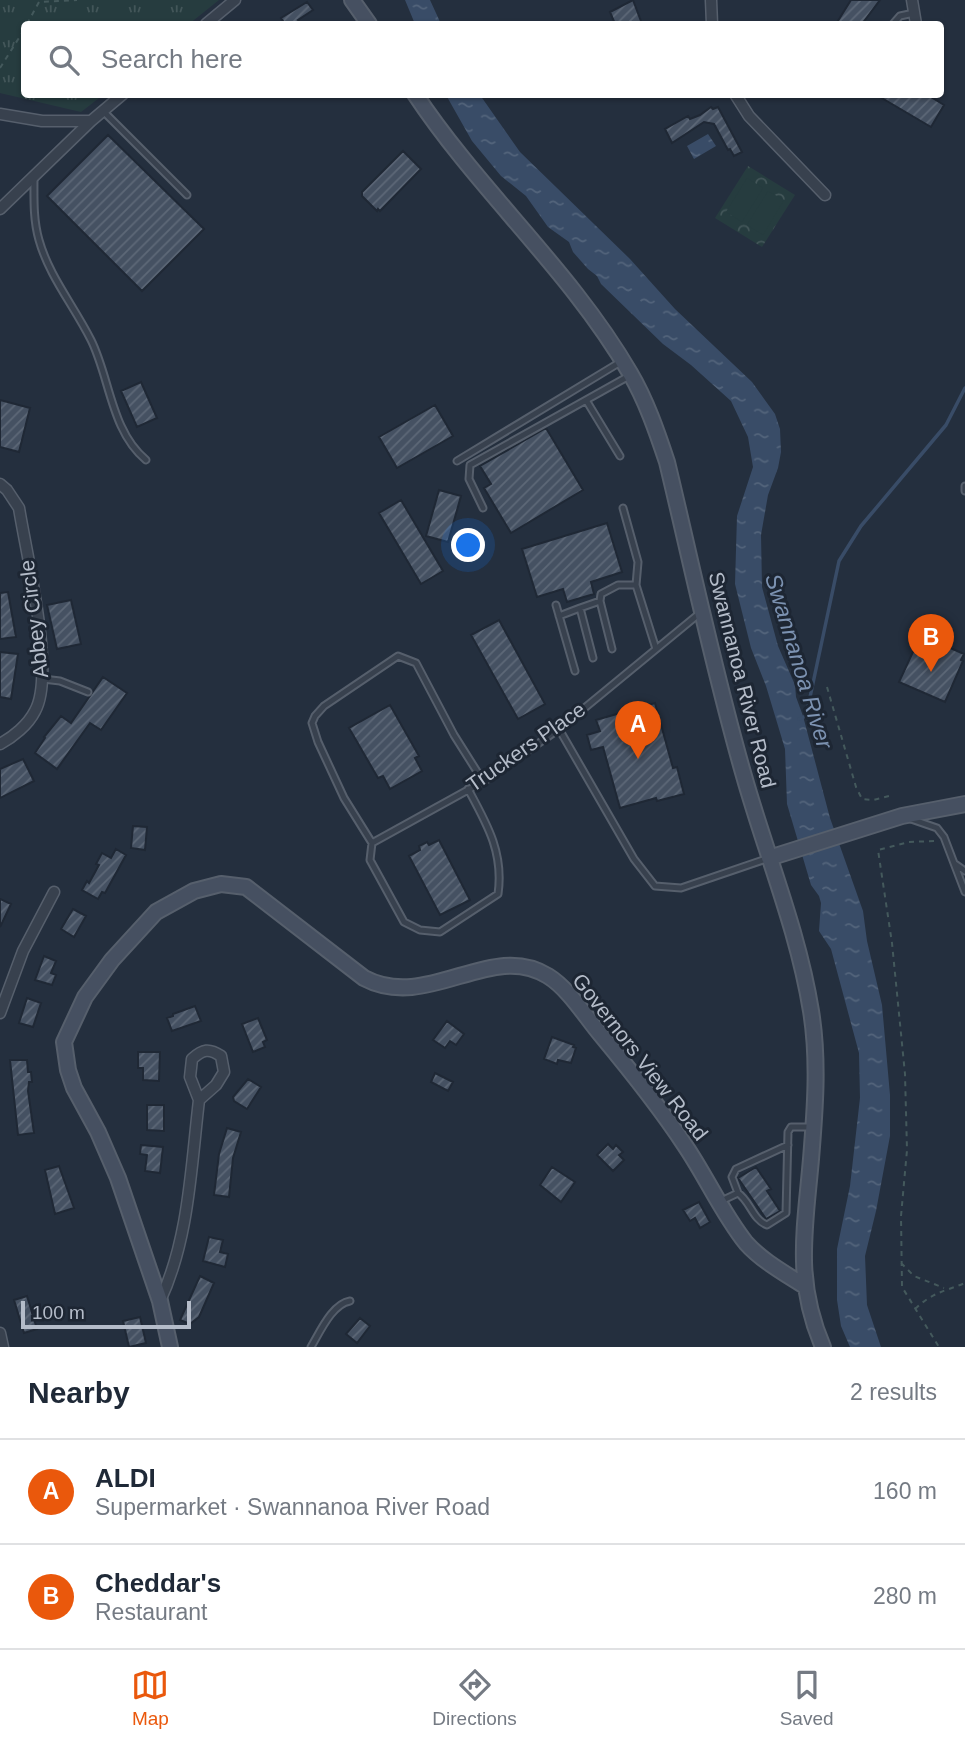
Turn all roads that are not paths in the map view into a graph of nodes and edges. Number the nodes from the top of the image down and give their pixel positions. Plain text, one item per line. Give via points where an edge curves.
1 (235, 0) edge
2 (352, 0) edge
3 (710, 0) edge
4 (912, 0) edge
5 (914, 13) junction
6 (210, 21) edge
7 (367, 21) edge
8 (712, 21) edge
9 (896, 21) edge
10 (915, 21) edge
11 (118, 98) edge
12 (418, 98) edge
13 (738, 98) edge
14 (103, 111) junction
15 (0, 114) edge
16 (91, 121) junction
17 (34, 177) junction
18 (187, 195) dead end
19 (825, 195) dead end
20 (0, 209) edge
21 (622, 360) junction
22 (632, 375) junction
23 (586, 400) junction
24 (620, 456) dead end
25 (146, 460) dead end
26 (457, 461) dead end
27 (0, 484) edge
28 (483, 508) dead end
29 (623, 508) dead end
30 (636, 585) junction
31 (600, 601) junction
32 (556, 605) dead end
33 (580, 608) junction
34 (702, 611) junction
35 (559, 615) junction
36 (612, 649) dead end
37 (656, 649) junction
38 (593, 658) dead end
39 (575, 671) dead end
40 (43, 679) junction
41 (88, 692) dead end
42 (559, 729) junction
43 (0, 744) edge
44 (483, 781) junction
45 (468, 789) junction
46 (965, 804) edge
47 (902, 816) junction
48 (372, 843) junction
49 (769, 858) junction
50 (955, 864) junction
51 (965, 871) edge
52 (54, 892) dead end
53 (965, 892) edge
54 (0, 1013) edge
55 (199, 1100) junction
56 (813, 1128) junction
57 (788, 1145) junction
58 (738, 1193) junction
59 (719, 1202) junction
60 (806, 1287) junction
61 (160, 1301) junction
62 (351, 1301) dead end
63 (0, 1332) edge
64 (3, 1347) edge
65 (170, 1347) edge
66 (311, 1347) edge
67 (823, 1347) edge

1 - 6 street
2 - 7 street
3 - 8 street
4 - 5 street
5 - 9 lane
5 - 10 street
11 - 14 street
12 - 21 street, Swannanoa River Road via 452,146 563,277
13 - 19 street via 749,116
14 - 16 street
14 - 18 lane
15 - 16 street via 42,121
16 - 17 street
17 - 20 street
17 - 25 lane via 34,214 47,266 93,343 135,450
21 - 22 street, Swannanoa River Road
21 - 26 lane
22 - 23 lane
22 - 34 street, Swannanoa River Road via 667,461
23 - 24 lane
23 - 28 lane via 470,465 469,479
27 - 40 street, Abbey Circle via 19,508 41,639
29 - 30 lane via 638,562
30 - 31 lane via 618,585 601,594
30 - 37 lane
31 - 33 lane
31 - 36 lane
32 - 35 lane
33 - 35 lane
33 - 38 lane
34 - 37 lane, Truckers Place
34 - 49 street, Swannanoa River Road
35 - 39 lane
37 - 42 lane, Truckers Place
40 - 41 lane
40 - 43 street, Abbey Circle via 35,712
42 - 44 lane, Truckers Place
42 - 49 lane via 634,859 655,886 681,888
44 - 45 lane, Truckers Place
44 - 48 lane via 416,663 398,656 324,706 312,723 344,798
45 - 48 lane, Truckers Place
45 - 48 lane via 492,832 500,875 498,894 440,932 404,922 370,860
46 - 47 street
47 - 49 street
47 - 50 lane via 937,828
49 - 56 street, Swannanoa River Road via 811,1011 816,1059
50 - 51 lane
50 - 53 lane
52 - 54 street via 23,951
55 - 55 street via 224,1072 221,1056 211,1050 201,1050 192,1059 190,1077
55 - 61 street via 180,1246
56 - 57 lane via 791,1127
56 - 60 street, Swannanoa River Road via 803,1254
57 - 58 lane via 736,1170 732,1177
57 - 58 lane via 788,1211 761,1223
58 - 59 lane
59 - 60 street, Governors View Road via 748,1244
59 - 61 street, Governors View Road via 684,1144 628,1068 548,976 524,966 497,965 416,987 376,985 246,887 221,884 194,891 156,912 85,996 64,1042 74,1088 118,1178
60 - 67 street, Swannanoa River Road
61 - 65 street, Governors View Road
62 - 66 lane via 343,1302 331,1314
63 - 64 street

